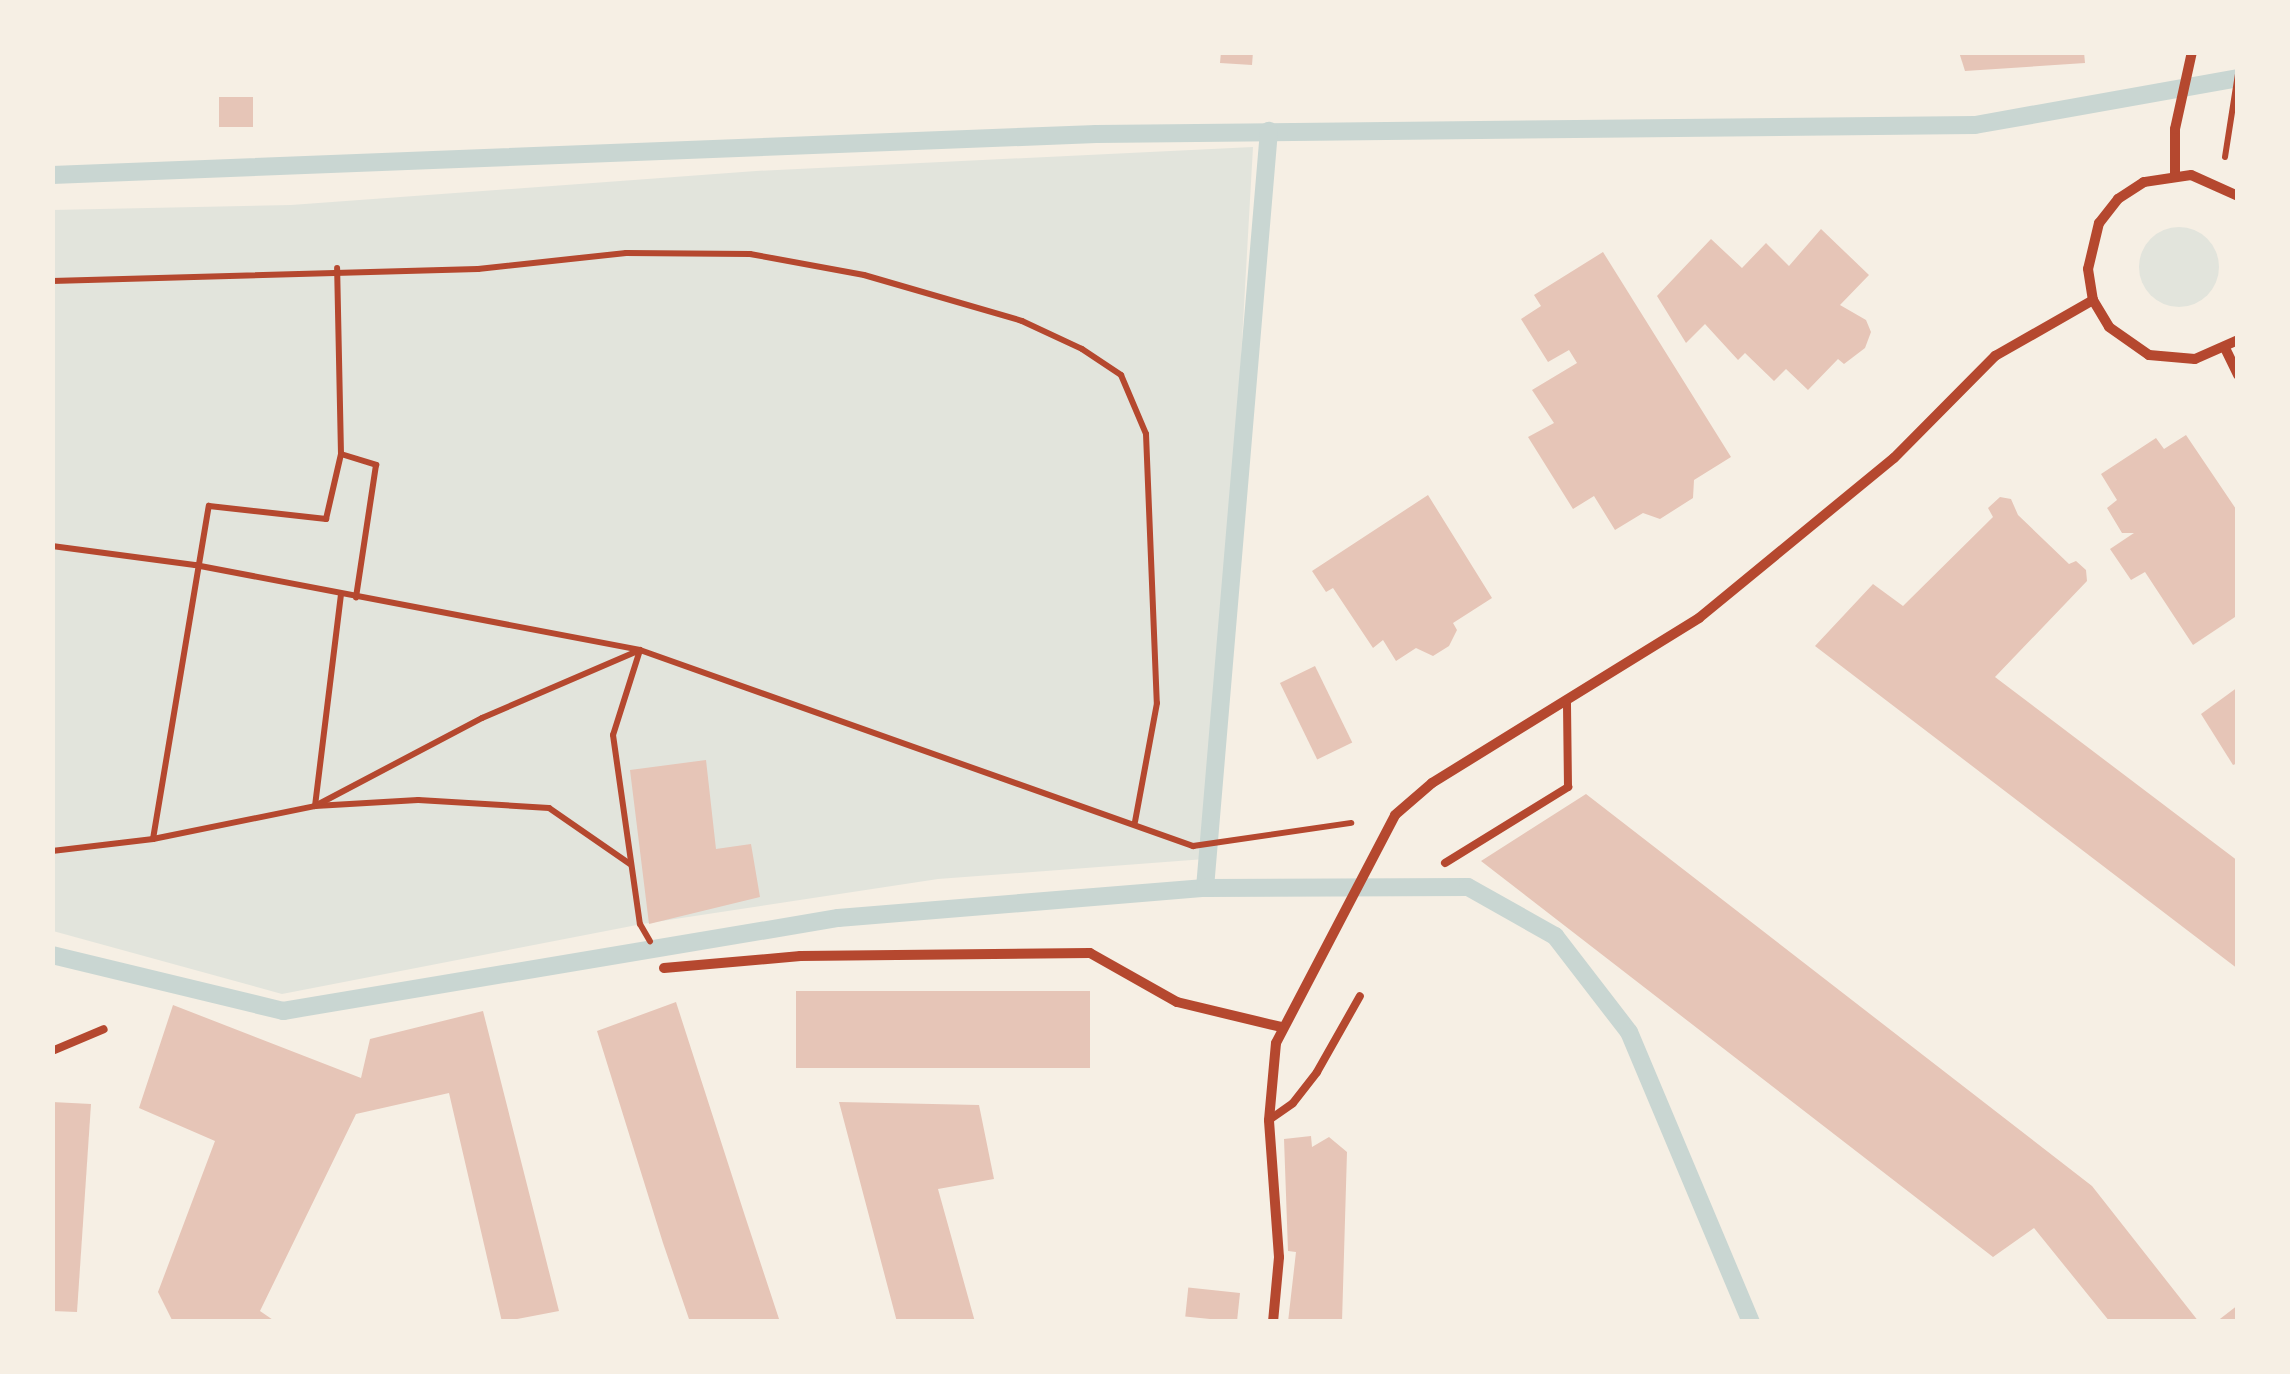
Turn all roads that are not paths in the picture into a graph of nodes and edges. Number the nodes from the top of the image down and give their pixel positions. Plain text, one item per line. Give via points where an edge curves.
1 (2192, 52) edge
2 (2175, 175) junction
3 (2238, 196) edge
4 (2093, 300) junction
5 (2238, 340) edge
6 (2225, 348) junction
7 (2238, 376) edge
8 (1567, 702) junction
9 (1445, 863) dead end
10 (664, 968) dead end
11 (1360, 996) dead end
12 (1280, 1027) junction
13 (104, 1029) dead end
14 (52, 1050) edge
15 (1269, 1120) junction
16 (1273, 1322) edge

1 - 2 street via 2175,129
2 - 3 street via 2206,179
2 - 4 street via 2130,190 2107,210 2089,253
4 - 6 street via 2109,327 2148,354 2195,359
4 - 8 street via 1995,356 1894,458 1782,555
5 - 6 street
6 - 7 street
8 - 9 lane via 1568,787
8 - 12 street via 1432,783 1395,815
10 - 12 street via 800,956 1090,954 1177,1002
11 - 15 lane via 1317,1072 1293,1104
12 - 15 street
13 - 14 lane
15 - 16 street via 1279,1257

